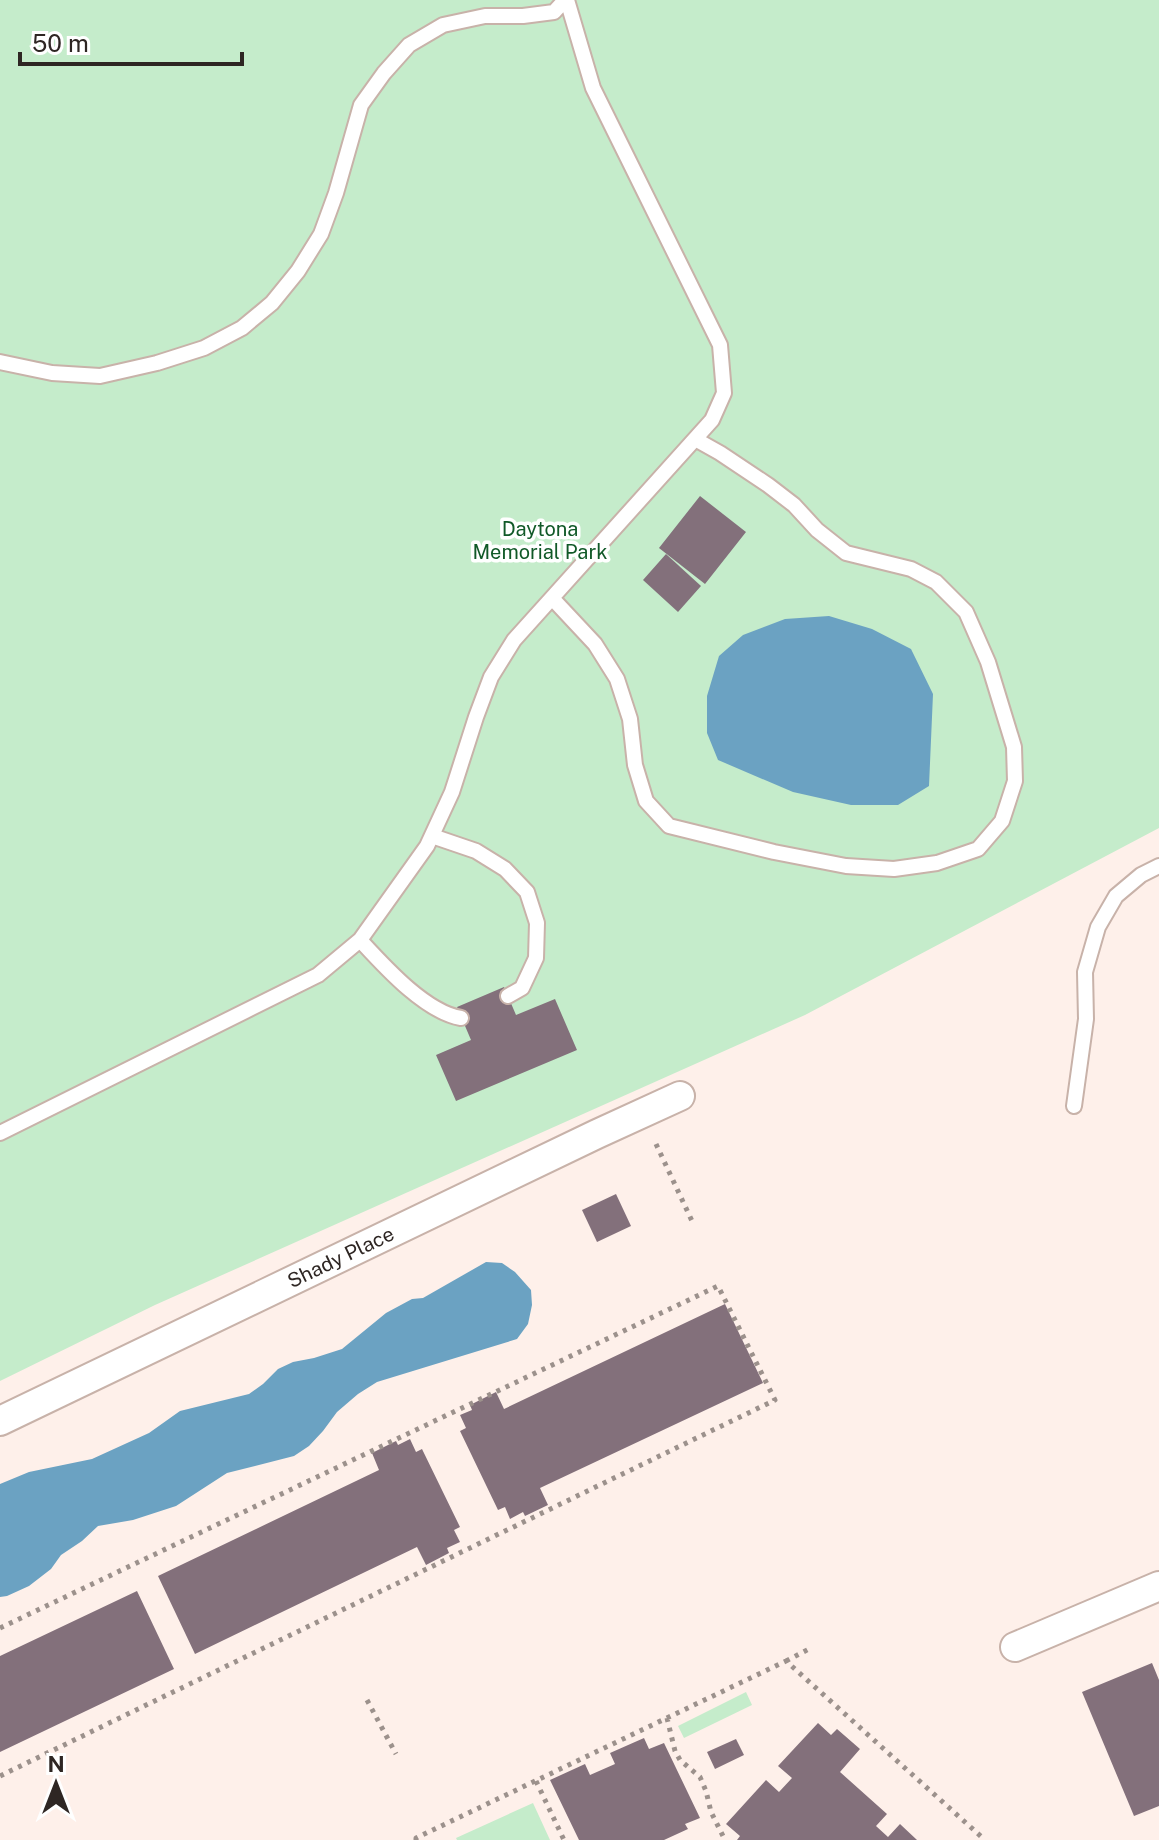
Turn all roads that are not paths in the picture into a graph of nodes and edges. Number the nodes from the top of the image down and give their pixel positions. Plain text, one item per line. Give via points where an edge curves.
1 (566, 0) edge
2 (0, 362) edge
3 (695, 439) junction
4 (552, 598) junction
5 (432, 836) junction
6 (1159, 866) edge
7 (360, 940) junction
8 (508, 996) dead end
9 (461, 1018) dead end
10 (680, 1096) dead end
11 (1074, 1106) dead end
12 (0, 1133) edge
13 (0, 1421) edge
14 (1159, 1586) edge
15 (1015, 1647) dead end

1 - 2 lane via 554,12 485,16 443,25 409,45 361,105 321,234 272,303 242,328 204,348 100,376
1 - 3 lane via 593,88 720,345 724,393 712,420
3 - 4 lane
3 - 4 lane via 768,485 846,553 911,569 936,582 966,612 1014,747 1015,781 1002,821 978,849 937,863 894,869 846,866 669,826 646,801 617,679 595,644
4 - 5 lane via 514,640 491,677
5 - 7 lane
5 - 8 lane via 476,851 505,869 527,892 537,923 536,958 522,988
6 - 11 lane via 1116,896 1098,927 1085,972 1086,1019
7 - 9 lane via 423,1000
7 - 12 lane via 318,975
10 - 13 street, Shady Place
14 - 15 street

